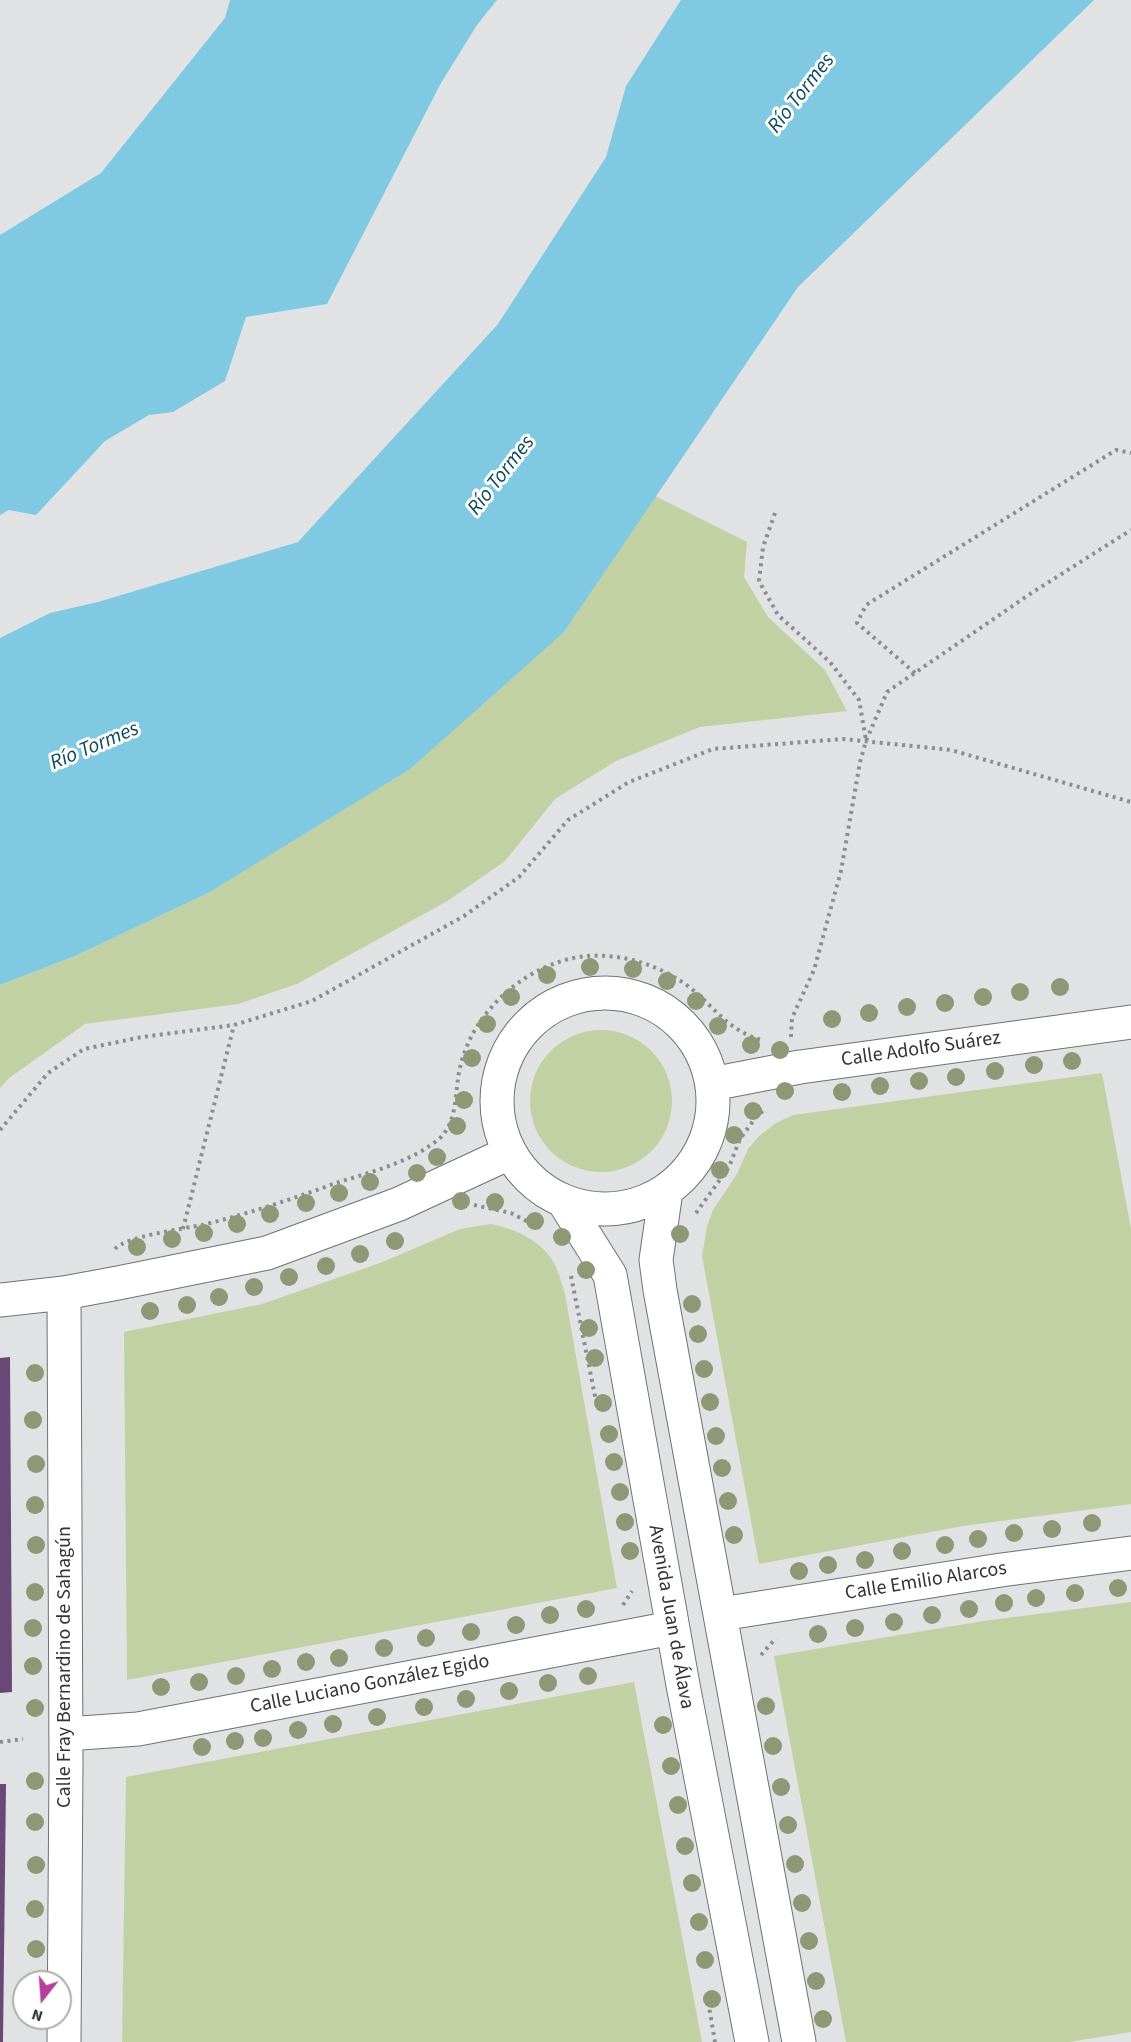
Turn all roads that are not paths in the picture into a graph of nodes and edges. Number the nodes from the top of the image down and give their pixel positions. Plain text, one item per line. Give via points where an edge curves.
1 (1131, 1022) edge
2 (712, 1084) junction
3 (509, 1153) junction
4 (666, 1191) junction
5 (564, 1202) junction
6 (64, 1293) junction
7 (0, 1300) edge
8 (1131, 1553) edge
9 (721, 1614) junction
10 (672, 1628) junction
11 (66, 1734) junction
12 (64, 2042) edge
13 (752, 2042) edge
14 (799, 2042) edge

1 - 2 street, Calle Adolfo Suárez via 795,1053
2 - 3 street via 698,1044 670,1014 632,996 590,993 551,1007 527,1027 519,1034 500,1071 496,1113
2 - 4 street via 713,1115 705,1144 688,1170
3 - 5 street via 532,1182
3 - 6 street via 415,1198 267,1253
4 - 5 street via 616,1209
4 - 9 street via 656,1260
5 - 10 street, Avenida Juan de Álava via 610,1275
6 - 7 street
6 - 11 street, Calle Fray Bernardino de Sahagún
8 - 9 street, Calle Emilio Alarcos
9 - 14 street
10 - 11 street, Calle Luciano González Egido via 138,1729
10 - 13 street, Avenida Juan de Álava
11 - 12 street, Calle Fray Bernardino de Sahagún

